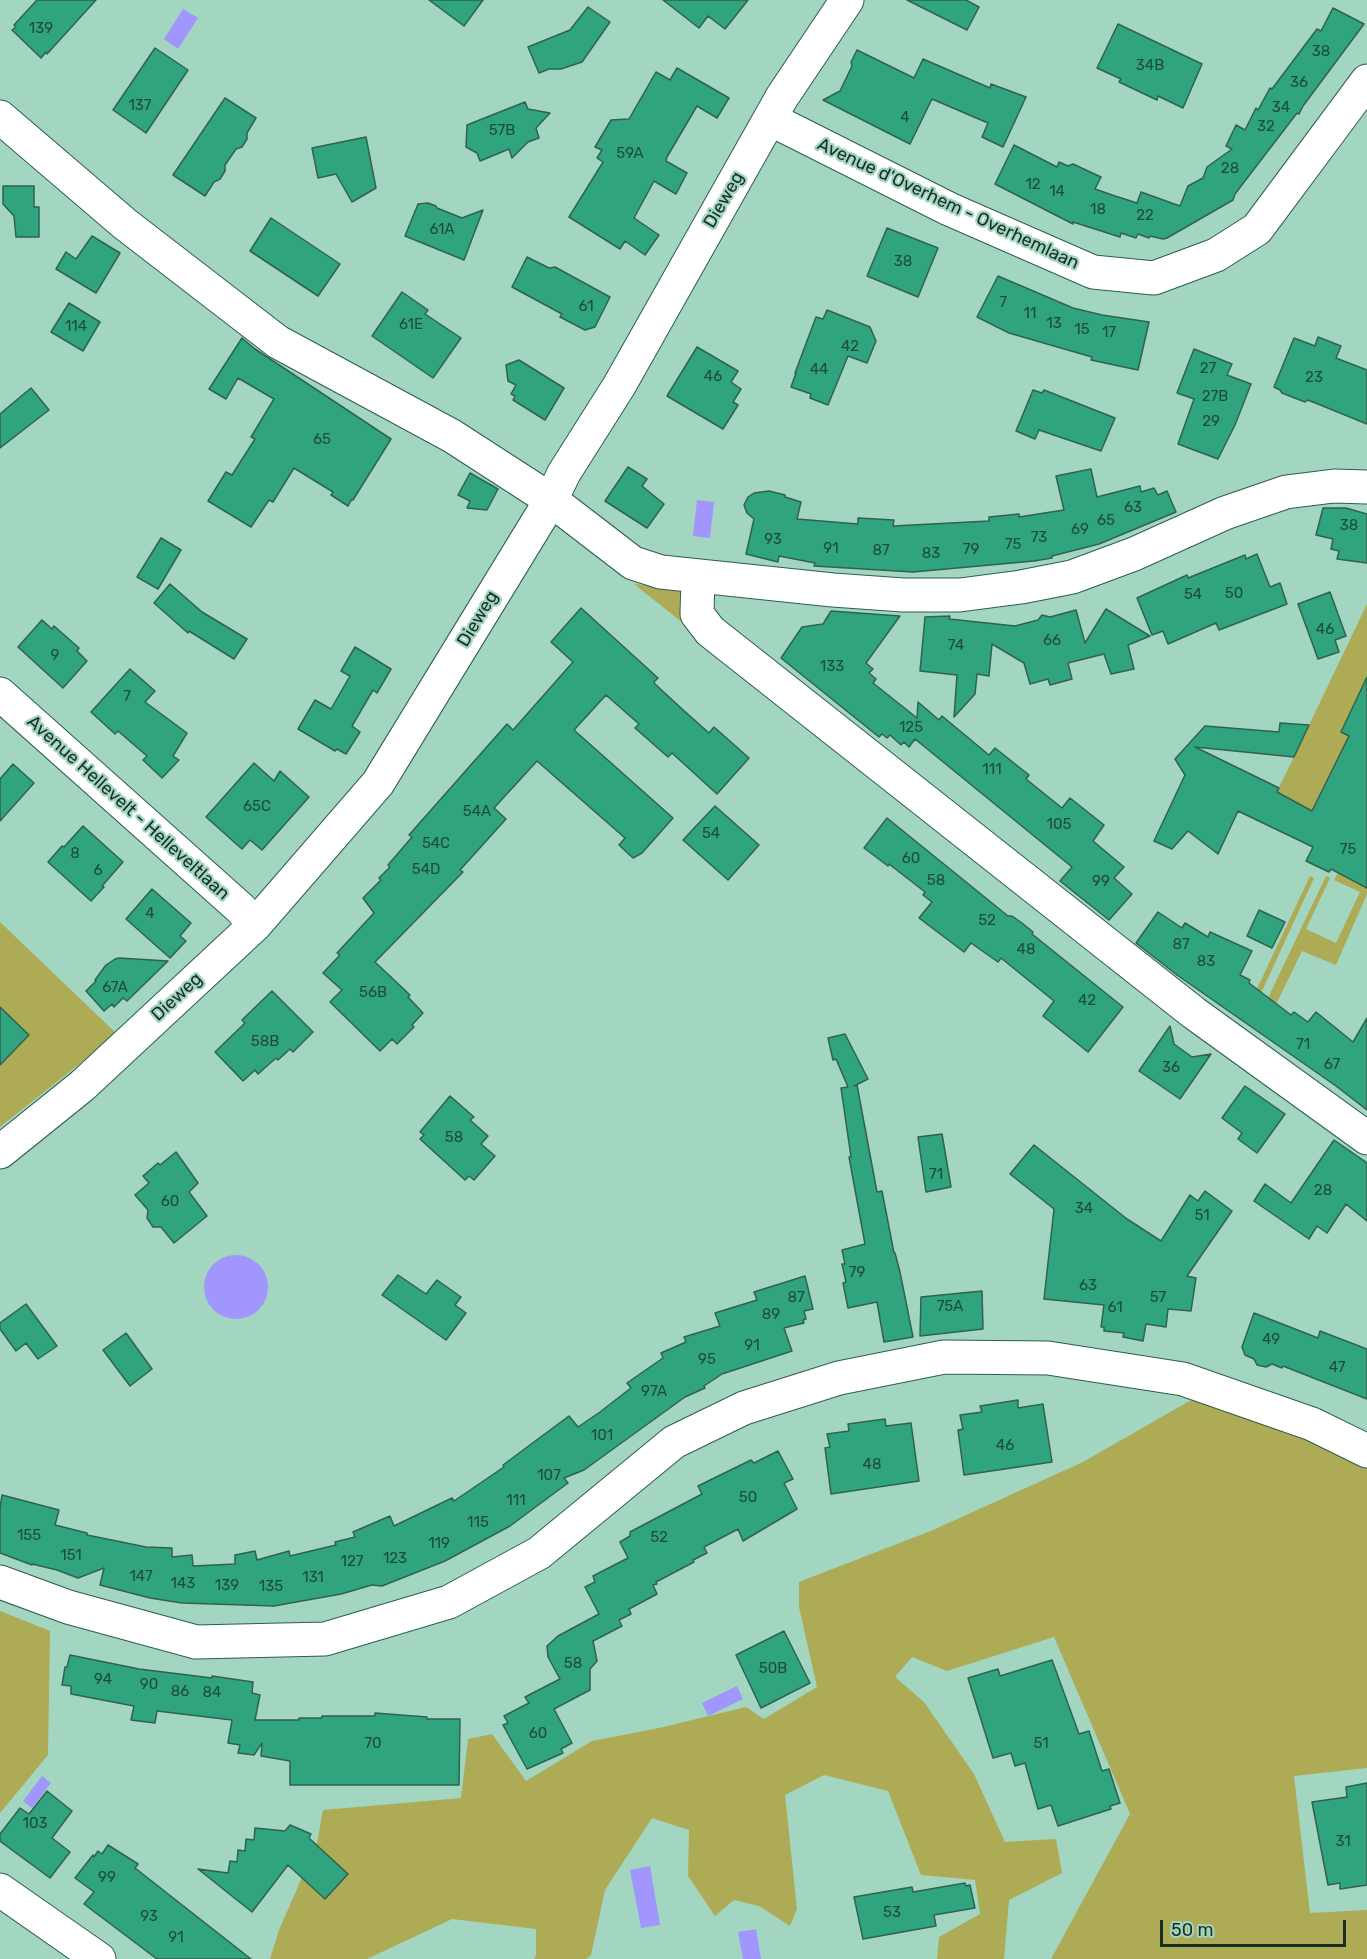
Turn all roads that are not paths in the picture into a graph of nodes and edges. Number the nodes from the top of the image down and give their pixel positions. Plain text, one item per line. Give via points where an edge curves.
1 (847, 0) edge
2 (1367, 81) edge
3 (0, 117) edge
4 (770, 119) junction
5 (1367, 487) edge
6 (551, 500) junction
7 (698, 577) junction
8 (0, 694) edge
9 (255, 925) junction
10 (1367, 1138) edge
11 (0, 1152) edge
12 (1367, 1451) edge
13 (0, 1582) edge
14 (0, 1890) edge
15 (99, 1959) edge

1 - 4 street, Dieweg
2 - 4 street, Avenue d'Overhem - Overhemlaan via 1257,229 1216,255 1154,278 1093,272 950,209
3 - 6 street via 125,224 278,342 452,436
4 - 6 street, Dieweg
5 - 7 street via 1334,486 1286,492 1225,513 1072,577 1021,587 903,595
6 - 7 street via 633,563
6 - 9 street, Dieweg via 378,783
7 - 10 street via 697,614 710,631 1194,1013
8 - 9 street, Avenue Hellevelt - Helleveltlaan
9 - 11 street, Dieweg via 82,1086
12 - 13 street via 1312,1424 1184,1379 1048,1358 944,1357 839,1378 744,1408 674,1443 539,1553 449,1602 325,1640 196,1642 68,1607
14 - 15 street

